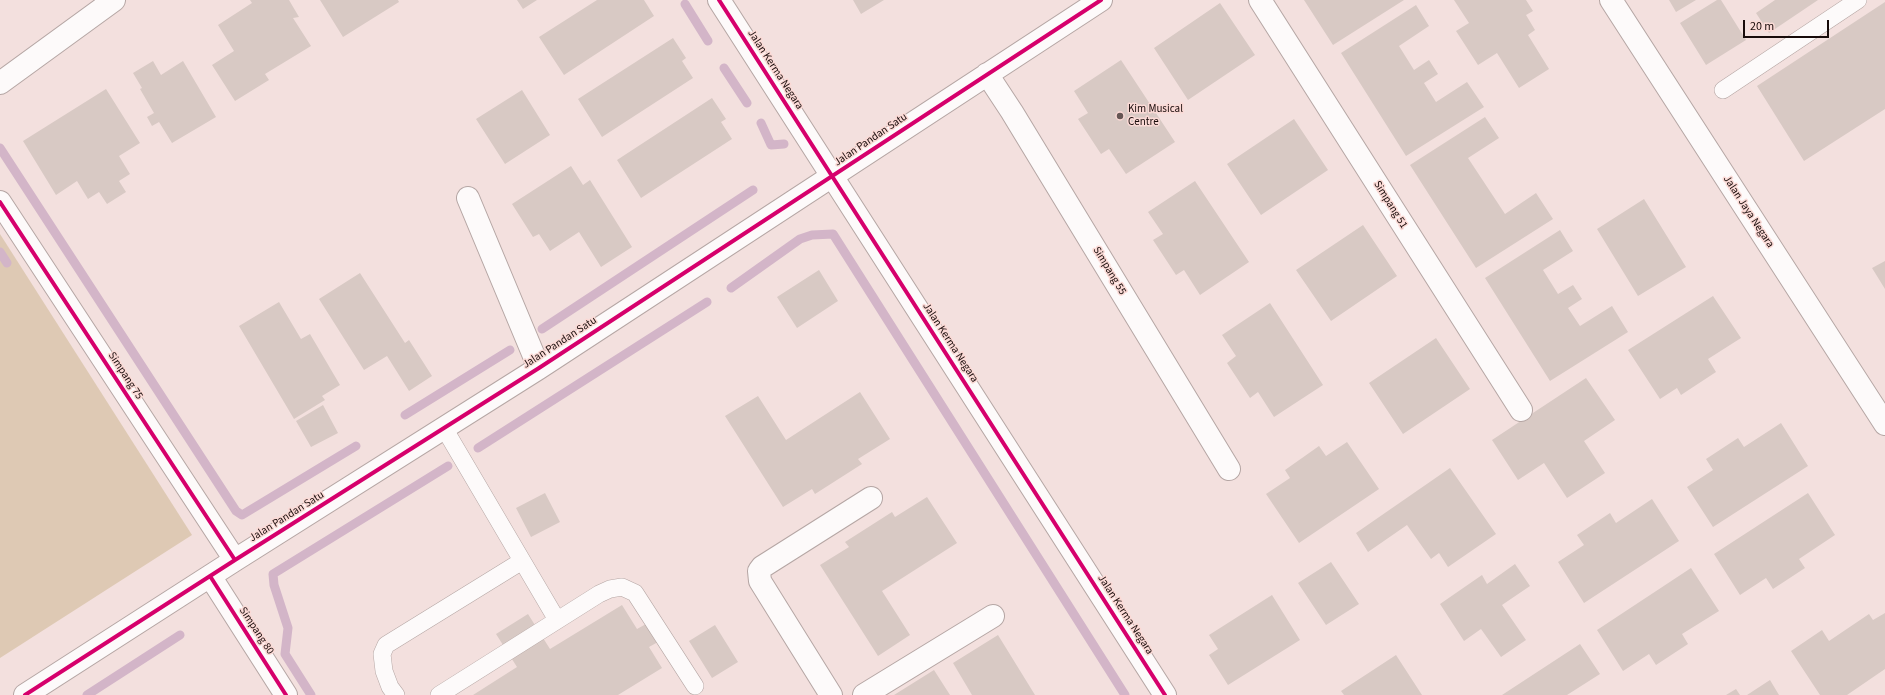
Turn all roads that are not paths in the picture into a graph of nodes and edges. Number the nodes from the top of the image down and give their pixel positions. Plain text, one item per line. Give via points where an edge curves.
1 (114, 0) edge
2 (719, 0) edge
3 (1101, 0) edge
4 (1260, 0) edge
5 (1612, 0) edge
6 (1858, 0) edge
7 (987, 74) junction
8 (0, 84) edge
9 (1723, 90) dead end
10 (833, 177) junction
11 (468, 198) dead end
12 (0, 202) edge
13 (539, 368) junction
14 (1521, 410) dead end
15 (1885, 424) edge
16 (444, 428) junction
17 (1229, 468) dead end
18 (871, 498) dead end
19 (235, 560) junction
20 (522, 561) junction
21 (210, 576) junction
22 (993, 616) dead end
23 (557, 620) junction
24 (695, 686) dead end
25 (25, 695) edge
26 (286, 695) edge
27 (396, 695) edge
28 (439, 695) edge
29 (831, 695) edge
30 (864, 695) edge
31 (1165, 695) edge

1 - 8 street
2 - 10 street, Jalan Kerma Negara
3 - 7 street, Jalan Pandan Satu
4 - 14 street, Simpang 51
5 - 15 street, Jalan Jaya Negara
6 - 9 lane
7 - 10 street, Jalan Pandan Satu
7 - 17 street, Simpang 55
10 - 13 street, Jalan Pandan Satu
10 - 31 street, Jalan Kerma Negara
11 - 13 street
12 - 19 street, Simpang 75
13 - 16 street, Jalan Pandan Satu
16 - 19 street, Jalan Pandan Satu
16 - 20 lane
18 - 29 street via 759,571 760,581
19 - 21 street, Jalan Pandan Satu
20 - 23 lane
20 - 27 lane via 386,645 382,654 384,671
21 - 25 street, Jalan Pandan Satu
21 - 26 street, Simpang 80
22 - 30 street
23 - 24 lane via 610,589 622,587 629,590 635,593
23 - 28 lane

